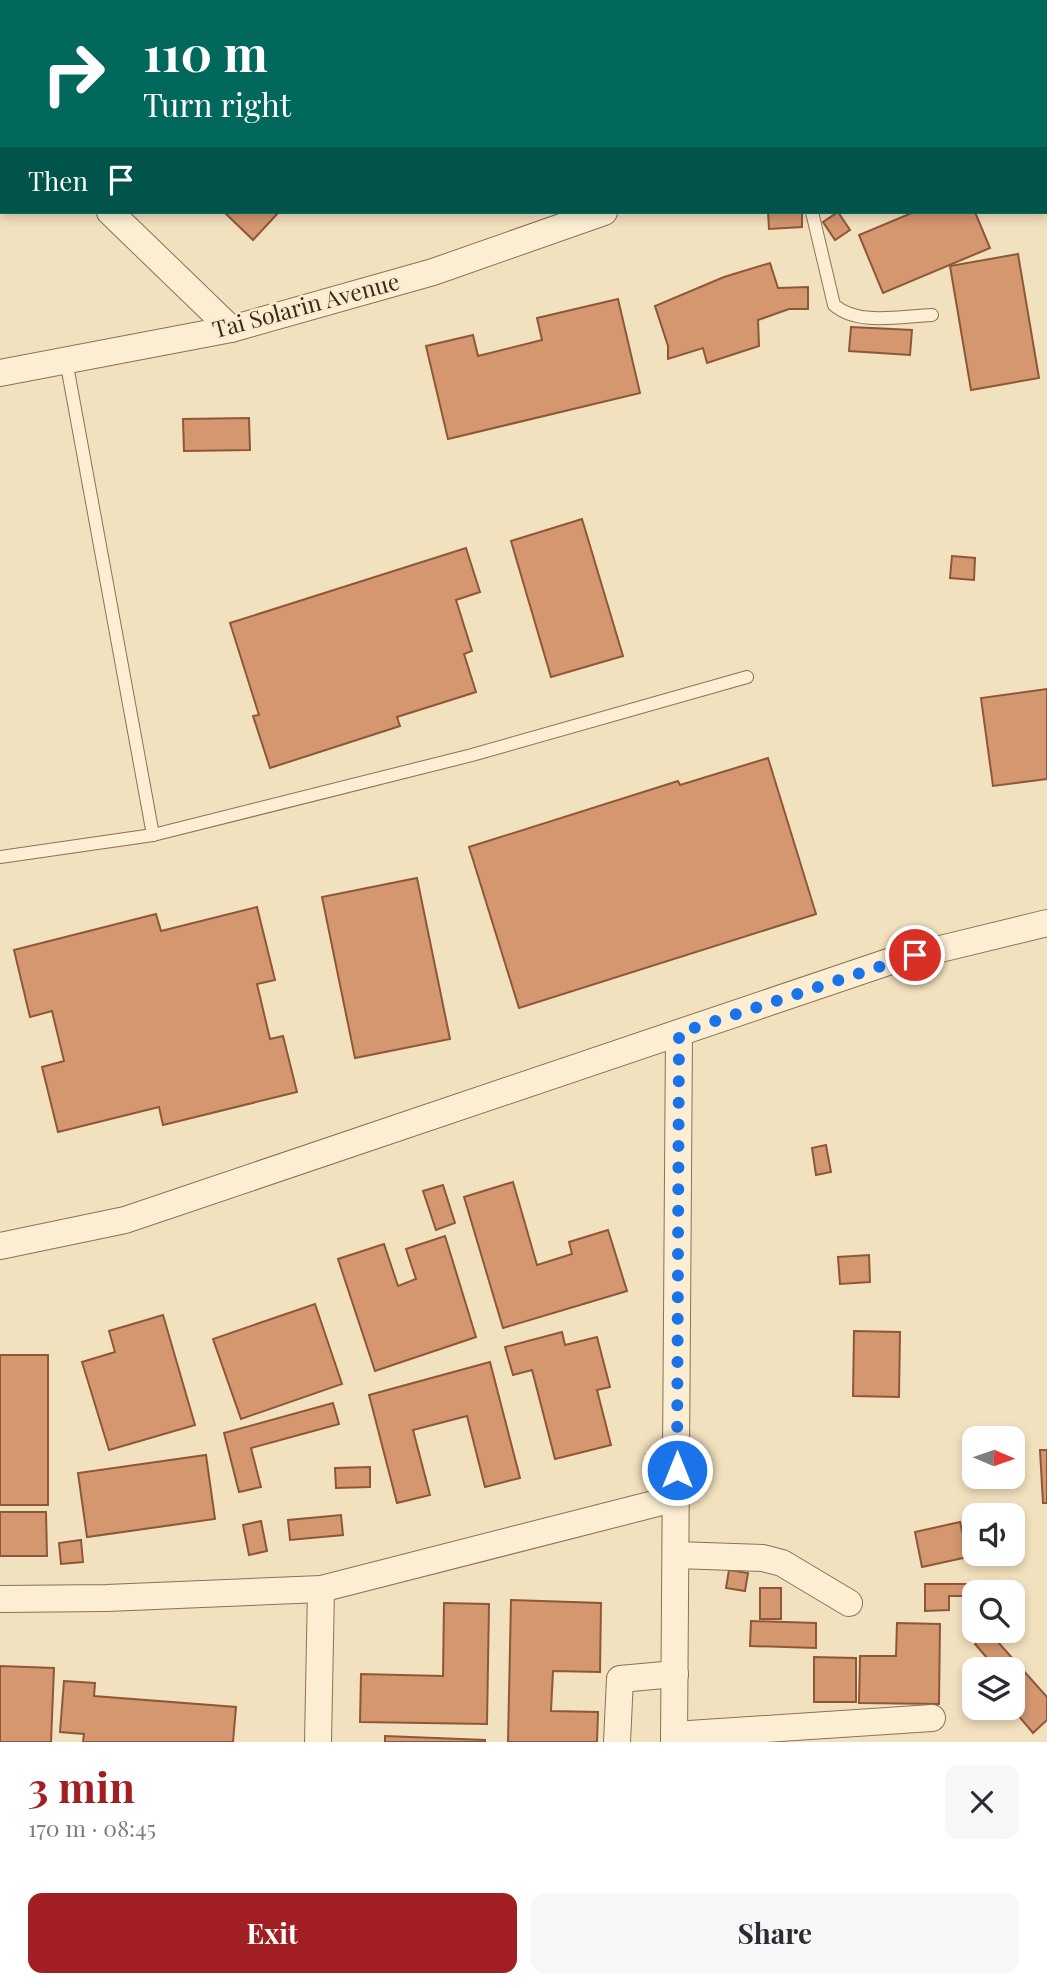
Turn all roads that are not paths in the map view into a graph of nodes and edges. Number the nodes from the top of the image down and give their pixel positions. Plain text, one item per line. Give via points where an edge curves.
1 (112, 214) edge
2 (597, 214) edge
3 (813, 214) edge
4 (932, 315) dead end
5 (230, 329) junction
6 (66, 359) junction
7 (0, 373) edge
8 (747, 677) dead end
9 (153, 835) junction
10 (0, 857) edge
11 (1047, 923) edge
12 (679, 1033) junction
13 (0, 1246) edge
14 (677, 1497) junction
15 (676, 1555) junction
16 (321, 1589) junction
17 (0, 1599) edge
18 (849, 1604) dead end
19 (675, 1674) junction
20 (932, 1718) dead end
21 (674, 1738) edge
22 (318, 1742) edge
23 (617, 1742) edge

1 - 5 street
2 - 5 street, Tai Solarin Avenue via 433,272
3 - 4 lane via 834,305 846,315 860,317
5 - 6 street, Tai Solarin Avenue
6 - 7 street, Tai Solarin Avenue
6 - 9 lane
8 - 9 lane via 472,755
9 - 10 lane
11 - 12 street via 891,961
12 - 13 street via 125,1220
12 - 14 street
14 - 15 street
14 - 16 street
15 - 18 street via 782,1563
15 - 19 street
16 - 17 street
16 - 22 street
19 - 21 street
19 - 23 street via 620,1679
20 - 21 street

